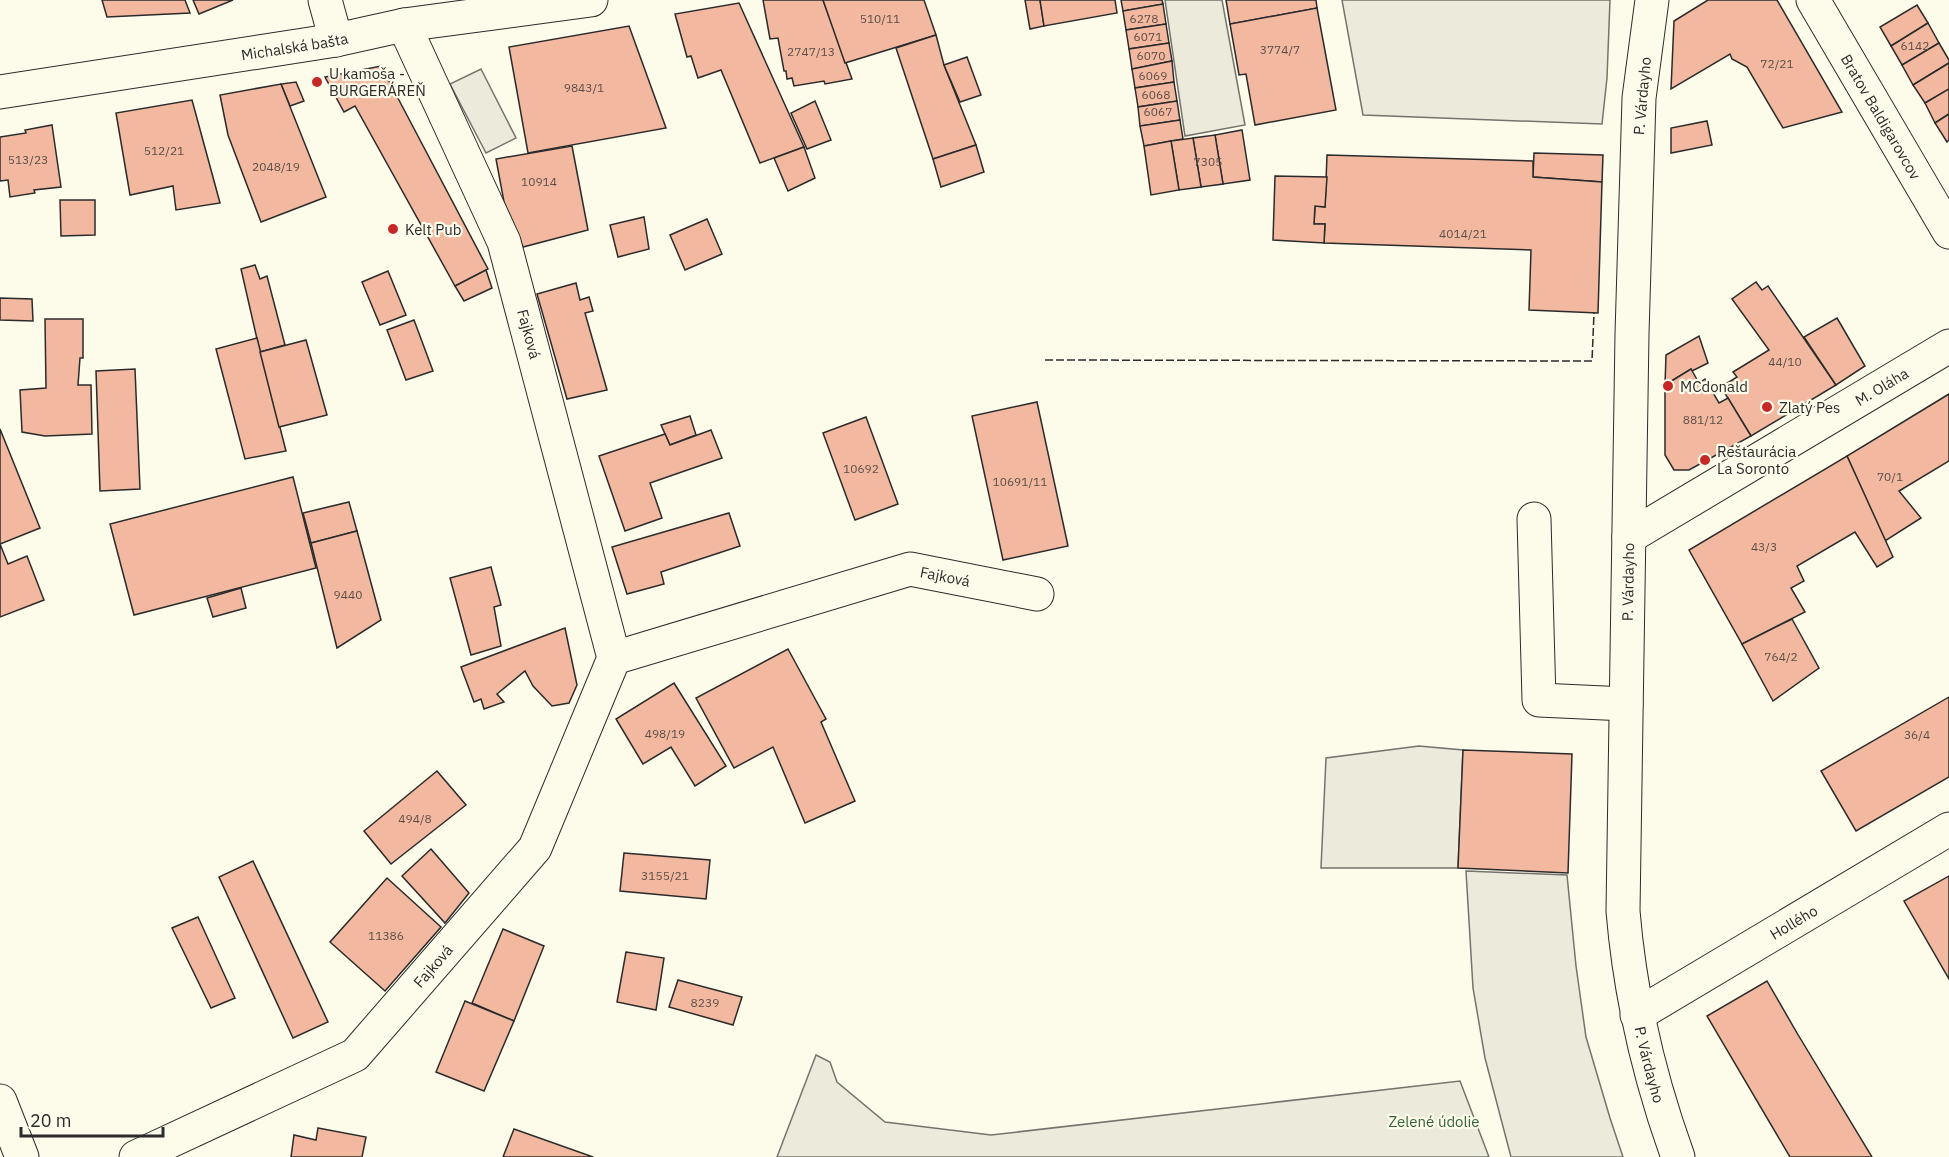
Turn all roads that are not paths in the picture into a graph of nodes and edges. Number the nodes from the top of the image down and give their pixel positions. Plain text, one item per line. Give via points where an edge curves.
1 (325, 0) edge
2 (591, 0) edge
3 (1652, 0) edge
4 (1813, 0) edge
5 (404, 25) junction
6 (336, 39) junction
7 (0, 92) edge
8 (1949, 232) edge
9 (1949, 346) edge
10 (1534, 519) dead end
11 (1629, 537) junction
12 (1037, 594) dead end
13 (614, 658) junction
14 (1626, 704) junction
15 (1949, 829) edge
16 (1637, 1015) junction
17 (0, 1101) edge
18 (22, 1157) edge
19 (136, 1157) edge
20 (1678, 1157) edge

1 - 6 street
2 - 5 street, Michalská bašta
3 - 11 street, P. Várdayho via 1639,98
4 - 8 street, Bratov Baldigarovcov
5 - 6 street, Michalská bašta
5 - 13 street, Fajková via 504,242
6 - 7 street, Michalská bašta
9 - 11 street, M. Oláha
10 - 14 street via 1539,700
11 - 14 street, P. Várdayho
12 - 13 street, Fajková via 910,569
13 - 19 street, Fajková via 535,848 355,1055
14 - 16 street, P. Várdayho via 1623,911
15 - 16 street, Hollého
16 - 20 street, P. Várdayho
17 - 18 street

